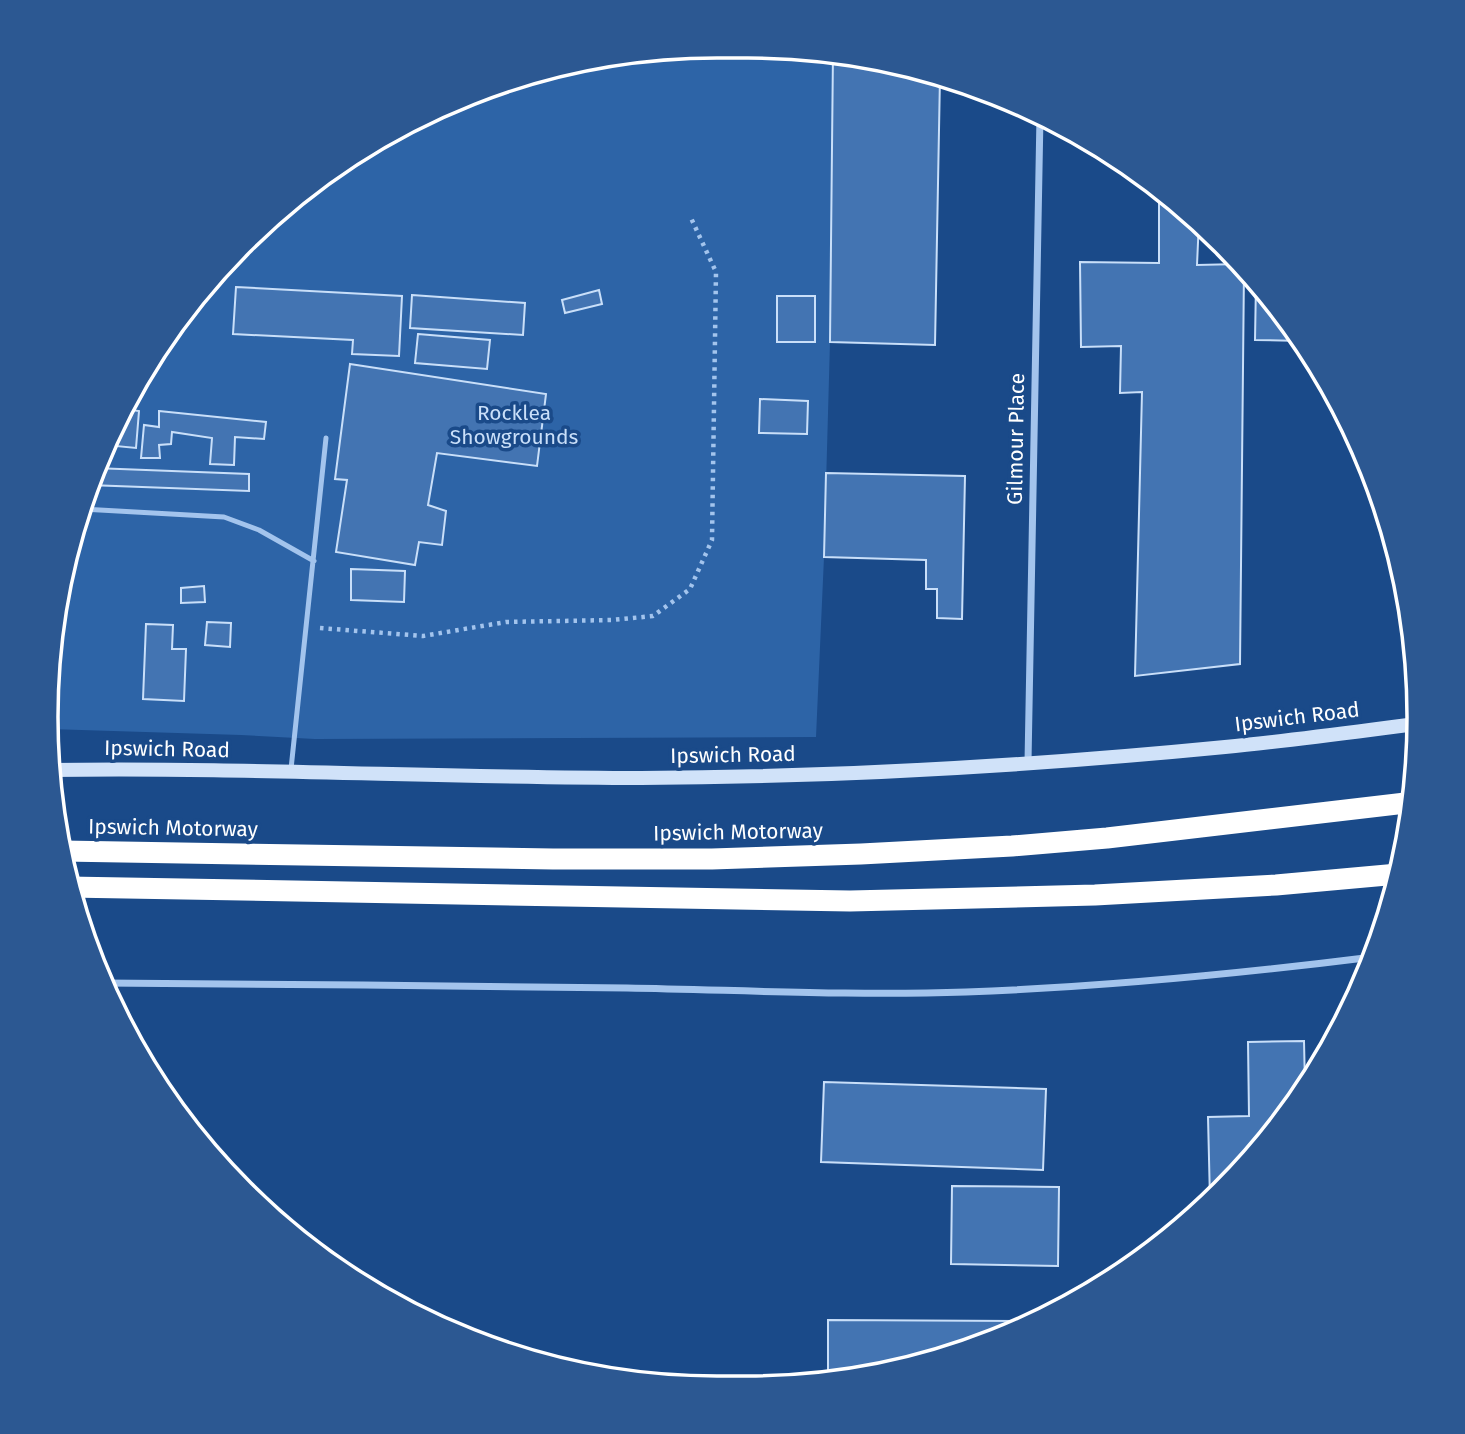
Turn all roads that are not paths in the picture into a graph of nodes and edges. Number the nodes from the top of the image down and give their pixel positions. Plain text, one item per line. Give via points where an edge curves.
1 (1040, 126) edge
2 (326, 438) dead end
3 (92, 510) edge
4 (314, 561) junction
5 (1407, 725) edge
6 (1028, 762) junction
7 (60, 770) edge
8 (291, 772) junction
9 (1402, 804) edge
10 (71, 851) edge
11 (1388, 875) edge
12 (80, 887) edge
13 (1361, 958) edge
14 (114, 983) edge

1 - 6 street, Gilmour Place
2 - 4 lane
3 - 4 lane via 224,517 259,530
4 - 8 lane
5 - 6 street, Ipswich Road via 1228,747
6 - 8 street, Ipswich Road via 730,777
7 - 8 street, Ipswich Road
9 - 10 highway, Ipswich Motorway via 1012,846 712,859
11 - 12 highway via 1095,895 850,901
13 - 14 street via 1155,981 961,992

